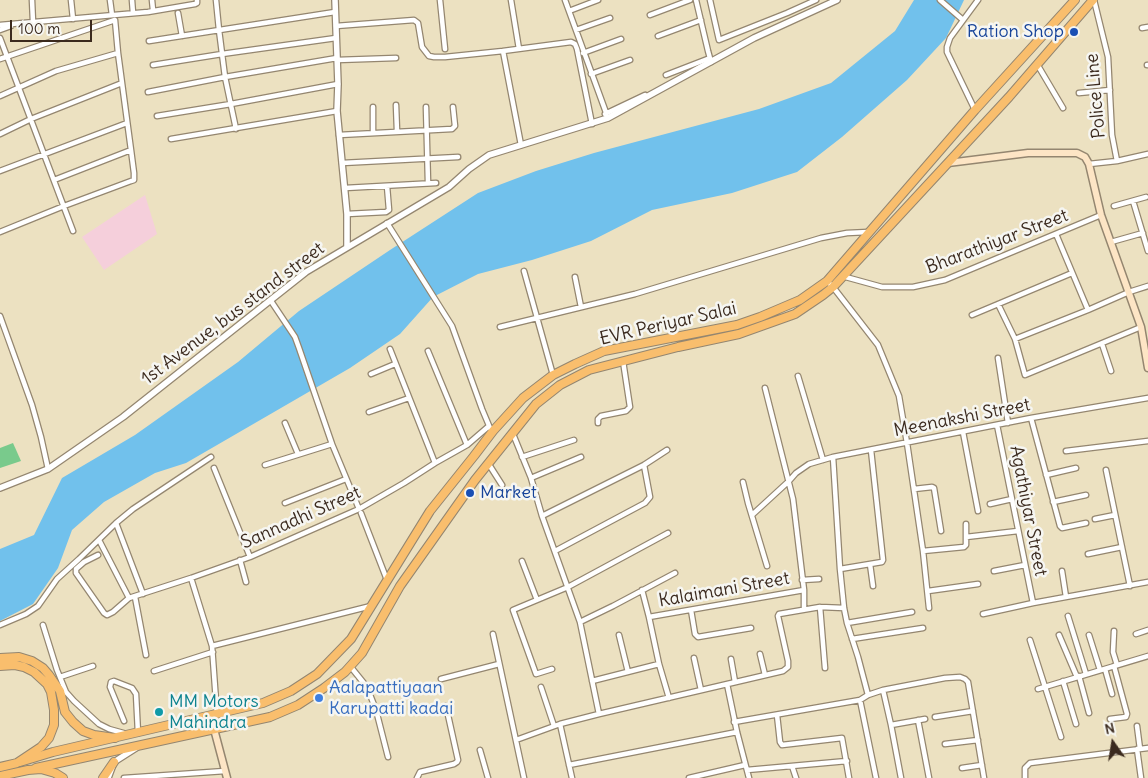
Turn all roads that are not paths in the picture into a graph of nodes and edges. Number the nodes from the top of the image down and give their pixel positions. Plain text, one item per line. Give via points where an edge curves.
1 (32, 0) edge
2 (71, 0) edge
3 (110, 0) edge
4 (132, 0) edge
5 (152, 0) edge
6 (175, 0) edge
7 (198, 0) edge
8 (216, 0) edge
9 (335, 0) edge
10 (440, 0) edge
11 (510, 0) edge
12 (565, 0) edge
13 (598, 0) edge
14 (690, 0) edge
15 (696, 0) edge
16 (710, 0) edge
17 (816, 0) edge
18 (837, 0) edge
19 (940, 0) edge
20 (978, 0) edge
21 (1075, 0) edge
22 (1093, 0) edge
23 (176, 7) junction
24 (153, 10) junction
25 (569, 11) junction
26 (335, 12) junction
27 (133, 13) junction
28 (178, 13) dead end
29 (112, 15) junction
30 (650, 15) dead end
31 (610, 18) dead end
32 (73, 19) junction
33 (701, 20) junction
34 (963, 20) junction
35 (33, 22) junction
36 (0, 25) edge
37 (11, 26) dead end
38 (336, 26) junction
39 (1148, 27) edge
40 (1142, 28) dead end
41 (0, 30) edge
42 (219, 30) junction
43 (576, 30) junction
44 (182, 36) junction
45 (658, 36) dead end
46 (0, 38) edge
47 (336, 38) junction
48 (621, 39) dead end
49 (149, 40) dead end
50 (445, 48) dead end
51 (519, 49) junction
52 (503, 51) junction
53 (118, 53) junction
54 (583, 53) junction
55 (222, 54) junction
56 (7, 56) junction
57 (396, 58) dead end
58 (0, 59) edge
59 (337, 59) junction
60 (630, 60) dead end
61 (711, 60) junction
62 (1037, 64) junction
63 (153, 65) dead end
64 (591, 74) junction
65 (666, 75) dead end
66 (225, 77) junction
67 (122, 84) junction
68 (338, 84) junction
69 (19, 87) junction
70 (996, 87) junction
71 (1110, 90) junction
72 (148, 92) dead end
73 (1079, 93) dead end
74 (645, 95) dead end
75 (0, 96) edge
76 (1009, 97) junction
77 (231, 104) junction
78 (396, 104) dead end
79 (426, 106) dead end
80 (373, 107) dead end
81 (453, 107) dead end
82 (1063, 108) dead end
83 (975, 110) junction
84 (337, 111) junction
85 (157, 116) dead end
86 (606, 116) junction
87 (31, 119) junction
88 (127, 123) junction
89 (592, 124) junction
90 (236, 128) junction
91 (427, 130) junction
92 (397, 131) junction
93 (373, 133) junction
94 (0, 134) edge
95 (339, 135) junction
96 (171, 139) dead end
97 (522, 145) junction
98 (131, 150) junction
99 (45, 154) junction
100 (1148, 154) edge
101 (458, 157) dead end
102 (427, 158) junction
103 (1117, 161) junction
104 (342, 163) junction
105 (948, 163) junction
106 (1089, 164) junction
107 (0, 171) edge
108 (54, 180) junction
109 (428, 183) junction
110 (436, 183) dead end
111 (387, 186) junction
112 (345, 188) junction
113 (1146, 197) dead end
114 (1133, 201) junction
115 (64, 206) junction
116 (1114, 206) dead end
117 (348, 214) junction
118 (1101, 215) junction
119 (387, 223) junction
120 (73, 231) dead end
121 (0, 232) edge
122 (868, 232) junction
123 (1143, 233) junction
124 (1056, 234) junction
125 (1111, 242) junction
126 (348, 247) junction
127 (1148, 251) edge
128 (524, 271) dead end
129 (1072, 273) junction
130 (842, 276) junction
131 (575, 278) dead end
132 (826, 281) junction
133 (1148, 286) edge
134 (833, 287) junction
135 (1129, 292) junction
136 (271, 301) junction
137 (998, 304) junction
138 (581, 306) junction
139 (1088, 310) junction
140 (972, 315) dead end
141 (0, 316) edge
142 (537, 317) junction
143 (500, 327) dead end
144 (1141, 327) junction
145 (711, 330) junction
146 (1015, 339) junction
147 (714, 340) junction
148 (1102, 344) junction
149 (390, 349) dead end
150 (428, 351) dead end
151 (998, 358) dead end
152 (623, 361) junction
153 (396, 364) junction
154 (1148, 368) edge
155 (1111, 371) dead end
156 (372, 374) dead end
157 (552, 375) junction
158 (798, 376) dead end
159 (765, 388) dead end
160 (409, 398) junction
161 (1148, 398) edge
162 (369, 412) dead end
163 (1031, 418) junction
164 (285, 423) dead end
165 (598, 423) dead end
166 (1008, 423) junction
167 (997, 425) junction
168 (491, 428) junction
169 (963, 432) junction
170 (512, 433) junction
171 (574, 440) dead end
172 (1148, 441) edge
173 (907, 443) junction
174 (332, 444) junction
175 (467, 445) junction
176 (667, 450) dead end
177 (870, 450) junction
178 (1066, 451) dead end
179 (298, 454) junction
180 (212, 457) dead end
181 (522, 457) junction
182 (581, 457) dead end
183 (833, 457) junction
184 (823, 460) junction
185 (434, 463) junction
186 (488, 463) junction
187 (644, 465) junction
188 (265, 466) dead end
189 (214, 468) dead end
190 (1076, 468) dead end
191 (48, 469) junction
192 (1106, 470) dead end
193 (1046, 474) junction
194 (531, 478) junction
195 (346, 479) junction
196 (789, 481) junction
197 (743, 482) dead end
198 (502, 484) dead end
199 (0, 488) edge
200 (914, 489) junction
201 (1086, 495) dead end
202 (1012, 499) junction
203 (285, 503) dead end
204 (990, 504) dead end
205 (1054, 505) junction
206 (360, 511) junction
207 (978, 511) dead end
208 (752, 514) junction
209 (1115, 515) junction
210 (542, 516) junction
211 (1095, 519) dead end
212 (116, 523) junction
213 (1086, 523) dead end
214 (966, 524) dead end
215 (1018, 530) junction
216 (940, 531) dead end
217 (668, 533) dead end
218 (966, 537) junction
219 (99, 540) junction
220 (1122, 547) junction
221 (555, 551) junction
222 (923, 551) junction
223 (1088, 554) dead end
224 (98, 555) dead end
225 (250, 557) junction
226 (240, 560) junction
227 (522, 561) dead end
228 (870, 564) junction
229 (1025, 565) junction
230 (768, 566) dead end
231 (395, 567) junction
232 (840, 569) junction
233 (994, 571) dead end
234 (1062, 571) dead end
235 (676, 573) dead end
236 (408, 576) junction
237 (191, 578) junction
238 (819, 579) dead end
239 (387, 580) junction
240 (802, 580) junction
241 (246, 582) dead end
242 (1148, 582) edge
243 (978, 584) dead end
244 (873, 586) dead end
245 (1130, 586) junction
246 (568, 587) junction
247 (642, 590) junction
248 (804, 590) junction
249 (928, 591) junction
250 (143, 594) junction
251 (1066, 597) junction
252 (132, 598) junction
253 (536, 600) junction
254 (1033, 603) junction
255 (372, 605) junction
256 (820, 607) junction
257 (844, 608) junction
258 (929, 608) dead end
259 (804, 609) junction
260 (691, 610) junction
261 (912, 612) dead end
262 (983, 614) dead end
263 (1068, 616) dead end
264 (649, 617) junction
265 (580, 622) junction
266 (847, 624) junction
267 (0, 625) edge
268 (43, 625) dead end
269 (751, 628) dead end
270 (923, 628) dead end
271 (1114, 630) dead end
272 (1148, 630) edge
273 (493, 634) dead end
274 (1136, 634) dead end
275 (619, 635) dead end
276 (1059, 635) dead end
277 (1089, 635) dead end
278 (852, 639) junction
279 (1030, 640) dead end
280 (212, 646) junction
281 (213, 652) junction
282 (760, 654) dead end
283 (146, 655) dead end
284 (1148, 656) edge
285 (0, 658) edge
286 (694, 658) dead end
287 (731, 659) dead end
288 (499, 664) junction
289 (659, 664) junction
290 (0, 666) edge
291 (93, 666) dead end
292 (350, 666) junction
293 (1115, 666) junction
294 (826, 668) dead end
295 (552, 669) dead end
296 (1102, 670) junction
297 (154, 671) dead end
298 (628, 672) junction
299 (1086, 674) junction
300 (765, 675) junction
301 (1078, 676) junction
302 (60, 677) junction
303 (441, 679) dead end
304 (592, 681) junction
305 (1063, 681) junction
306 (735, 682) junction
307 (727, 684) junction
308 (1044, 686) junction
309 (541, 687) dead end
310 (1038, 689) dead end
311 (701, 690) junction
312 (883, 690) junction
313 (1112, 694) dead end
314 (868, 695) junction
315 (669, 698) junction
316 (860, 700) junction
317 (446, 706) dead end
318 (973, 711) junction
319 (1089, 713) dead end
320 (217, 714) junction
321 (598, 714) junction
322 (776, 715) junction
323 (935, 718) dead end
324 (925, 719) dead end
325 (1110, 719) dead end
326 (918, 720) junction
327 (124, 721) dead end
328 (734, 722) junction
329 (560, 724) junction
330 (1076, 724) dead end
331 (892, 725) junction
332 (554, 726) junction
333 (1137, 726) dead end
334 (214, 729) junction
335 (736, 732) junction
336 (134, 734) junction
337 (1061, 737) dead end
338 (115, 738) junction
339 (516, 740) junction
340 (978, 740) junction
341 (946, 744) dead end
342 (137, 747) junction
343 (1148, 748) edge
344 (1138, 749) junction
345 (480, 750) dead end
346 (388, 757) dead end
347 (847, 761) junction
348 (114, 762) junction
349 (17, 763) junction
350 (569, 765) junction
351 (982, 765) junction
352 (792, 766) junction
353 (0, 767) edge
354 (746, 768) junction
355 (962, 768) dead end
356 (28, 770) junction
357 (226, 775) edge
358 (0, 776) edge
359 (63, 778) edge
360 (103, 778) edge
361 (108, 778) edge
362 (124, 778) edge
363 (418, 778) edge
364 (488, 778) edge
365 (524, 778) edge
366 (572, 778) edge
367 (689, 778) edge
368 (749, 778) edge
369 (796, 778) edge
370 (849, 778) edge
371 (876, 778) edge
372 (900, 778) edge
373 (928, 778) edge
374 (984, 778) edge
375 (1025, 778) edge
376 (1141, 778) edge

1 - 35 street
2 - 32 street
3 - 29 street
4 - 27 street
5 - 24 street
6 - 23 street
7 - 23 street via 195,4
8 - 42 street
9 - 26 street
10 - 50 street
11 - 51 street
12 - 25 street
13 - 25 street
14 - 30 street
15 - 33 street
16 - 17 street via 719,40
18 - 61 street, 1st Avenue, bus stand street
19 - 34 street
20 - 34 street
21 - 70 main road, EVR Periyar Salai
22 - 62 main road, EVR Periyar Salai
22 - 71 street, Police Line via 1108,57
23 - 24 street
24 - 27 street
25 - 43 street
26 - 38 street
26 - 42 street
27 - 29 street
28 - 44 street
29 - 32 street
31 - 43 street
32 - 35 street
33 - 45 street
33 - 61 street
34 - 83 street via 946,47
35 - 36 street
37 - 41 street
38 - 47 street
38 - 52 street via 414,20 418,23 422,47 429,56
39 - 40 street
42 - 44 street
42 - 55 street
43 - 54 street
44 - 49 street
46 - 56 street
47 - 55 street
47 - 59 street
48 - 54 street
51 - 52 street
51 - 89 street via 575,44
52 - 97 street
53 - 56 street via 115,20
53 - 67 street
53 - 69 street via 56,71
54 - 64 street
55 - 63 street
55 - 66 street
56 - 58 street
56 - 69 street
57 - 59 street
59 - 66 street
59 - 68 street
60 - 64 street
61 - 65 street
61 - 86 street, 1st Avenue, bus stand street
62 - 76 main road, EVR Periyar Salai
62 - 82 street
64 - 86 street
66 - 72 street
66 - 77 street
67 - 87 street
67 - 88 street
68 - 77 street
68 - 84 street
69 - 75 street
69 - 87 street
70 - 76 main road
70 - 83 main road, EVR Periyar Salai
71 - 73 street
71 - 103 street, Police Line
74 - 86 street
76 - 105 main road, EVR Periyar Salai
77 - 85 street
77 - 90 street
78 - 92 street
79 - 91 street
80 - 93 street
81 - 91 street via 455,126 452,129
83 - 122 main road, EVR Periyar Salai
84 - 90 street
84 - 95 street
86 - 89 street, 1st Avenue, bus stand street
87 - 94 street
87 - 99 street
88 - 98 street
88 - 99 street
89 - 97 street, 1st Avenue, bus stand street
90 - 96 street
91 - 92 street
91 - 102 street
92 - 93 street
93 - 95 street
95 - 104 street
97 - 119 street, 1st Avenue, bus stand street via 489,155 449,187
98 - 108 street
98 - 115 street via 134,180
99 - 107 street
99 - 108 street
100 - 103 street
101 - 102 street
102 - 104 street
102 - 109 street
103 - 106 street
104 - 112 street
105 - 106 main road via 1063,152 1077,153
105 - 130 main road, EVR Periyar Salai
106 - 118 main road
108 - 115 street
109 - 110 street
109 - 111 street
111 - 112 street
111 - 117 street via 389,210
112 - 117 street
113 - 114 street
114 - 116 street
114 - 123 street
115 - 120 street
115 - 121 street
117 - 126 street
118 - 124 street, Bharathiyar Street
118 - 125 main road
119 - 126 street, 1st Avenue, bus stand street
119 - 168 street via 452,326
122 - 132 main road, EVR Periyar Salai
122 - 138 street via 821,238 635,294
123 - 125 street
123 - 127 street
124 - 129 street
124 - 130 street, Bharathiyar Street via 945,280 913,287 882,287
125 - 135 main road
126 - 136 street, 1st Avenue, bus stand street via 306,272
128 - 142 street
129 - 137 street
129 - 139 street
130 - 134 main road, EVR Periyar Salai
131 - 138 street
132 - 134 street
132 - 145 main road, EVR Periyar Salai via 800,300 737,325
133 - 135 street
134 - 147 main road, EVR Periyar Salai via 795,314
134 - 173 street via 878,346 899,396
135 - 139 street
135 - 144 main road
136 - 174 street via 299,348
136 - 191 street, 1st Avenue, bus stand street via 123,417
137 - 140 street
137 - 146 street
138 - 142 street
139 - 146 street
141 - 191 street via 32,405
142 - 143 street
142 - 157 street
144 - 148 street
144 - 154 main road
145 - 147 main road
145 - 157 main road, EVR Periyar Salai via 604,352
146 - 148 street via 1025,375
147 - 152 main road, EVR Periyar Salai
148 - 155 street
149 - 153 street
150 - 175 street
151 - 166 street
152 - 165 street via 630,407 626,411 601,416
152 - 170 main road, EVR Periyar Salai via 589,370 560,385 536,404
153 - 156 street
153 - 160 street
157 - 168 main road, EVR Periyar Salai
158 - 184 street
159 - 196 street
160 - 162 street
160 - 185 street
161 - 163 street, Meenakshi Street
163 - 166 street, Meenakshi Street
163 - 193 street
164 - 179 street
166 - 167 street, Meenakshi Street
167 - 169 street, Meenakshi Street
167 - 202 street, Agathiyar Street
168 - 175 street, Sannadhi Street
168 - 231 main road, EVR Periyar Salai via 474,456 430,511
169 - 173 street, Meenakshi Street
169 - 207 street
170 - 181 street
170 - 186 main road, EVR Periyar Salai
171 - 181 street
172 - 178 street
173 - 177 street, Meenakshi Street
173 - 200 street
174 - 179 street
174 - 195 street
175 - 185 street, Sannadhi Street
176 - 187 street
177 - 183 street, Meenakshi Street
177 - 228 street via 883,561
179 - 188 street
180 - 212 street
181 - 194 street
182 - 194 street
183 - 184 street, Meenakshi Street
183 - 232 street
184 - 196 street, Meenakshi Street via 809,464
185 - 206 street, Sannadhi Street
186 - 198 street
186 - 236 main road, EVR Periyar Salai
187 - 210 street
187 - 221 street via 650,497 645,503
189 - 225 street
190 - 193 street
191 - 199 street, 1st Avenue, bus stand street
192 - 209 street
193 - 205 street
194 - 210 street
195 - 203 street
195 - 206 street
196 - 208 street, Meenakshi Street
196 - 240 street
197 - 208 street
200 - 216 street via 934,488
200 - 222 street
201 - 205 street
202 - 204 street
202 - 215 street, Agathiyar Street
205 - 213 street via 1061,528
206 - 225 street, Sannadhi Street
206 - 239 street
208 - 230 street
209 - 211 street
209 - 220 street
210 - 221 street
212 - 219 street
212 - 250 street
214 - 218 street
215 - 218 street
215 - 229 street, Agathiyar Street
217 - 246 street
218 - 222 street via 964,547
219 - 252 street
219 - 267 street via 57,579 38,606
220 - 223 street
220 - 245 street
221 - 246 street
222 - 249 street
224 - 252 street, Sannadhi Street via 84,562 76,573 104,613 113,612
225 - 226 street, Sannadhi Street
226 - 237 street, Sannadhi Street
226 - 241 street
227 - 253 street
228 - 232 street
228 - 244 street
229 - 233 street
229 - 254 street, Agathiyar Street
231 - 236 main road
231 - 239 main road, EVR Periyar Salai
232 - 257 street
234 - 251 street
235 - 247 street
236 - 292 main road, EVR Periyar Salai via 362,653
237 - 250 street, Sannadhi Street
237 - 280 street
238 - 240 street
239 - 255 main road, EVR Periyar Salai
240 - 248 street
242 - 245 street
243 - 249 street
245 - 251 street
246 - 253 street
246 - 265 street
247 - 264 street
247 - 265 street
248 - 259 street
248 - 260 street, Kalaimani Street
249 - 258 street
250 - 252 street, Sannadhi Street
251 - 254 street
252 - 283 street
253 - 295 street via 513,610 536,674
254 - 262 street
255 - 280 street
255 - 320 main road, EVR Periyar Salai via 351,639 317,674 270,700
256 - 257 street
256 - 259 street
256 - 294 street
257 - 266 street
259 - 300 street via 779,615 788,666 783,671
260 - 264 street, Kalaimani Street
260 - 269 street via 698,637
261 - 266 street
263 - 299 street
264 - 289 street
265 - 304 street
266 - 278 street
268 - 302 street
270 - 278 street
271 - 293 street
272 - 274 street
273 - 288 street
275 - 298 street
276 - 301 street
277 - 296 street
278 - 314 street
279 - 308 street
280 - 281 street
281 - 297 street
281 - 320 street
282 - 300 street
284 - 293 street
285 - 338 main road via 19,657 43,668 60,691 65,712 73,722 83,731
286 - 311 street
287 - 306 street
288 - 303 street
288 - 339 street
289 - 298 street
289 - 315 street
290 - 349 main road via 15,665 34,672 51,692 54,725 48,738 41,748
291 - 302 street
292 - 334 main road, EVR Periyar Salai via 324,688 270,717
292 - 346 street via 367,687
293 - 296 street
293 - 325 street via 1127,714 1126,717
296 - 299 street
296 - 313 street
298 - 304 street
299 - 301 street
300 - 306 street
301 - 305 street
301 - 319 street
302 - 336 street via 66,692 99,724
304 - 321 street
305 - 308 street
305 - 330 street
306 - 307 street
307 - 311 street
307 - 328 street
308 - 310 street
308 - 337 street
309 - 332 street
311 - 315 street
312 - 314 street
312 - 318 street via 960,676 968,682
312 - 331 street
314 - 316 street
315 - 321 street
316 - 322 street
316 - 371 street
317 - 363 street via 458,760 420,772
318 - 323 street
318 - 340 street
320 - 336 main road, EVR Periyar Salai
321 - 329 street
322 - 328 street
322 - 347 street via 782,745 842,738
324 - 326 street
326 - 331 street
326 - 373 street
327 - 336 street via 110,687 114,681 132,688 136,694
328 - 335 street
329 - 332 street
329 - 350 street
331 - 372 street
332 - 339 street
333 - 344 street
334 - 342 main road, EVR Periyar Salai
334 - 357 main road
335 - 350 street
335 - 354 street
336 - 338 main road, EVR Periyar Salai
338 - 349 main road, EVR Periyar Salai
339 - 365 street
340 - 341 street
340 - 351 street
342 - 348 street
342 - 356 main road, EVR Periyar Salai
343 - 344 street
344 - 375 street via 1030,763 1025,768
344 - 376 street
345 - 364 street
347 - 352 street
347 - 370 street
348 - 360 main road
348 - 361 street
349 - 353 main road, EVR Periyar Salai
350 - 366 street
351 - 355 street
351 - 374 street
352 - 354 street
352 - 369 street
354 - 367 street
354 - 368 street
356 - 358 main road, EVR Periyar Salai
356 - 359 main road via 41,769
357 - 362 street

